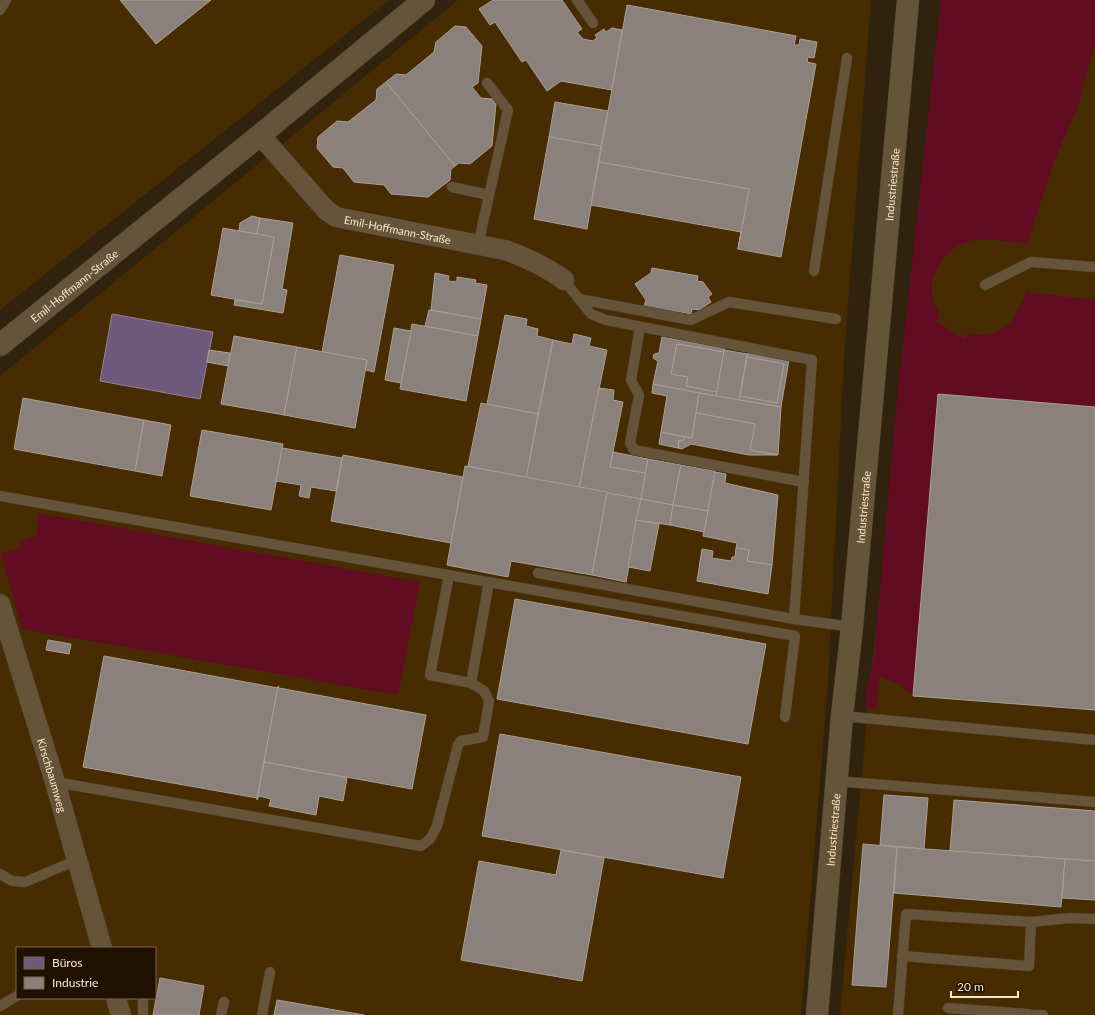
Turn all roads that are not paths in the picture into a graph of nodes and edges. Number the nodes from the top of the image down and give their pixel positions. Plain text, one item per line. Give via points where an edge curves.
1 (6, 0) edge
2 (424, 0) edge
3 (577, 0) edge
4 (908, 0) edge
5 (0, 10) edge
6 (593, 22) dead end
7 (847, 58) dead end
8 (487, 83) dead end
9 (260, 135) junction
10 (452, 187) dead end
11 (489, 196) junction
12 (478, 245) junction
13 (1095, 267) edge
14 (814, 271) dead end
15 (564, 280) joint
16 (985, 285) dead end
17 (579, 299) junction
18 (836, 320) dead end
19 (640, 327) junction
20 (0, 345) edge
21 (804, 482) junction
22 (0, 496) edge
23 (538, 573) dead end
24 (449, 575) junction
25 (489, 582) junction
26 (0, 604) edge
27 (794, 619) junction
28 (852, 627) junction
29 (471, 683) junction
30 (842, 716) junction
31 (785, 717) dead end
32 (1095, 740) edge
33 (836, 781) junction
34 (55, 782) junction
35 (1095, 802) edge
36 (77, 860) junction
37 (0, 874) edge
38 (1095, 919) edge
39 (1031, 922) junction
40 (102, 947) edge
41 (902, 956) junction
42 (270, 972) dead end
43 (16, 997) edge
44 (116, 999) edge
45 (143, 999) edge
46 (224, 1002) dead end
47 (0, 1006) edge
48 (948, 1008) dead end
49 (1028, 1014) edge
50 (121, 1015) edge
51 (143, 1015) edge
52 (221, 1015) edge
53 (262, 1015) edge
54 (817, 1015) edge
55 (898, 1015) edge
56 (1043, 1015) edge

1 - 5 lane
2 - 9 main road, Emil-Hoffmann-Straße
3 - 6 lane
4 - 28 main road, Industriestraße
7 - 14 lane
8 - 11 lane via 508,110
9 - 12 street, Emil-Hoffmann-Straße via 326,210 336,217
9 - 20 main road, Emil-Hoffmann-Straße
10 - 11 lane
11 - 12 lane
12 - 15 street, Emil-Hoffmann-Straße via 505,250 530,259 546,266
13 - 16 lane via 1031,262
15 - 17 lane
17 - 18 lane via 691,320 729,302
17 - 19 lane via 591,314
19 - 21 lane via 812,360
19 - 21 lane via 631,380 639,395 630,443 634,450
21 - 27 lane
22 - 24 lane
23 - 27 lane
24 - 25 lane
24 - 29 lane via 430,676
25 - 29 lane
25 - 31 lane via 795,636
26 - 34 street, Kirschbaumweg
27 - 28 lane
28 - 30 main road, Industriestraße
29 - 34 lane via 484,691 489,701 483,737 460,741 437,826 430,839 421,846
30 - 32 lane
30 - 33 main road, Industriestraße
33 - 35 lane
33 - 54 main road, Industriestraße
34 - 36 street, Kirschbaumweg
36 - 37 lane via 25,882 12,881
36 - 40 street, Kirschbaumweg
38 - 39 lane via 1070,918
39 - 41 lane via 906,914
39 - 41 lane via 1029,966
41 - 55 lane
42 - 53 lane
43 - 47 lane
44 - 50 street
45 - 51 lane
46 - 52 lane
48 - 49 lane
49 - 56 lane

